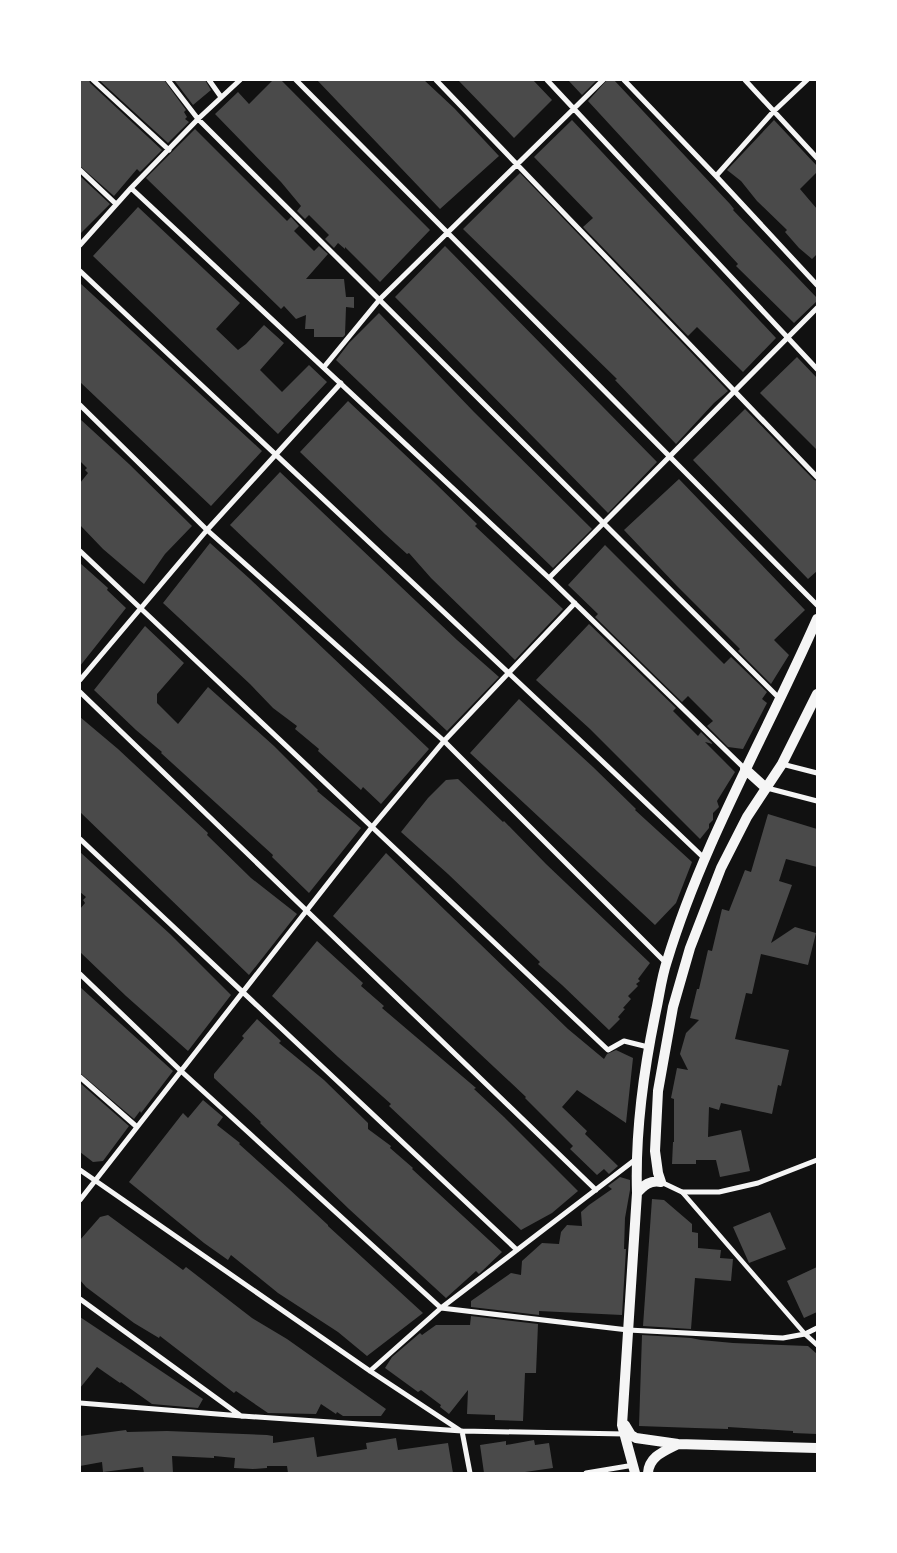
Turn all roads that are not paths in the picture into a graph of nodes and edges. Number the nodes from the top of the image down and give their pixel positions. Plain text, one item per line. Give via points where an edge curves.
1 (93, 80) edge
2 (168, 80) edge
3 (209, 80) edge
4 (240, 80) edge
5 (296, 80) edge
6 (436, 80) edge
7 (547, 80) edge
8 (603, 80) edge
9 (624, 80) edge
10 (744, 80) edge
11 (807, 80) edge
12 (221, 97) junction
13 (573, 109) junction
14 (773, 112) junction
15 (198, 119) junction
16 (169, 150) junction
17 (817, 158) edge
18 (518, 164) junction
19 (80, 170) edge
20 (716, 176) junction
21 (131, 188) junction
22 (116, 204) junction
23 (447, 234) junction
24 (80, 245) edge
25 (80, 271) edge
26 (817, 285) edge
27 (380, 299) junction
28 (817, 308) edge
29 (787, 338) junction
30 (324, 367) junction
31 (817, 369) edge
32 (341, 383) junction
33 (735, 391) junction
34 (80, 405) edge
35 (275, 455) junction
36 (669, 457) junction
37 (817, 477) edge
38 (603, 524) junction
39 (207, 530) junction
40 (80, 551) edge
41 (550, 578) junction
42 (575, 602) junction
43 (817, 605) edge
44 (140, 608) junction
45 (817, 619) edge
46 (509, 672) junction
47 (80, 680) edge
48 (80, 692) edge
49 (817, 694) edge
50 (780, 698) junction
51 (444, 741) junction
52 (782, 764) junction
53 (745, 769) junction
54 (817, 774) edge
55 (766, 788) junction
56 (817, 801) edge
57 (372, 828) junction
58 (80, 839) edge
59 (706, 859) junction
60 (307, 912) junction
61 (666, 963) junction
62 (684, 967) junction
63 (80, 974) edge
64 (243, 993) junction
65 (648, 1047) junction
66 (181, 1071) junction
67 (80, 1077) edge
68 (137, 1127) junction
69 (636, 1158) junction
70 (817, 1160) edge
71 (80, 1170) edge
72 (95, 1181) junction
73 (662, 1182) junction
74 (596, 1190) junction
75 (682, 1192) junction
76 (637, 1193) junction
77 (80, 1200) edge
78 (517, 1250) junction
79 (80, 1299) edge
80 (441, 1308) junction
81 (817, 1328) edge
82 (628, 1330) junction
83 (805, 1334) junction
84 (817, 1346) edge
85 (370, 1370) junction
86 (80, 1403) edge
87 (242, 1416) junction
88 (623, 1420) junction
89 (462, 1431) junction
90 (624, 1434) junction
91 (678, 1444) junction
92 (817, 1448) edge
93 (635, 1469) edge
94 (470, 1473) edge
95 (586, 1473) edge
96 (648, 1473) edge

1 - 16 street
2 - 15 street
3 - 12 street
4 - 12 street
5 - 23 street
6 - 18 street
7 - 13 street
8 - 13 street
9 - 20 street
10 - 14 street
11 - 14 street
12 - 15 street
13 - 18 street
13 - 29 street
14 - 17 street
14 - 20 street
15 - 16 street
15 - 27 street
16 - 21 street
18 - 23 street
18 - 33 street
19 - 22 street
20 - 26 street
21 - 22 street
21 - 30 street
22 - 24 street
23 - 27 street
23 - 36 street
25 - 35 street
27 - 30 street
27 - 38 street
28 - 29 street
29 - 31 street
29 - 33 street
30 - 32 street
32 - 35 street
32 - 41 street
33 - 36 street
33 - 37 street
34 - 39 street
35 - 39 street
35 - 46 street
36 - 38 street
36 - 43 street
38 - 41 street
38 - 50 street
39 - 44 street
39 - 51 street
40 - 44 street
41 - 42 street
42 - 46 street
42 - 53 street
44 - 47 street
44 - 57 street
45 - 50 main road
46 - 51 street
46 - 59 street
48 - 60 street
49 - 52 main road
50 - 53 main road
51 - 57 street
51 - 61 street
52 - 54 street
52 - 55 main road
53 - 55 main road
53 - 59 main road
55 - 56 street
55 - 62 main road via 721,868
57 - 60 street
57 - 65 street via 608,1050 624,1041
58 - 64 street
59 - 61 main road
60 - 64 street
60 - 74 street
61 - 62 main road
61 - 65 main road
62 - 73 main road via 673,1007 658,1092 655,1152
63 - 66 street
64 - 66 street
64 - 78 street
65 - 69 main road
66 - 68 street
66 - 80 street
67 - 68 street
68 - 72 street
69 - 74 street
69 - 76 main road
70 - 75 street via 758,1183 720,1192
71 - 72 street
72 - 77 street
72 - 85 street
73 - 75 street
73 - 76 main road via 644,1185
74 - 78 street
75 - 83 street
76 - 82 main road
78 - 80 street
79 - 87 street
80 - 82 street
80 - 85 street
81 - 83 street
82 - 83 street via 782,1338
82 - 88 main road
83 - 84 street
85 - 89 street
86 - 87 street
87 - 89 street
88 - 90 main road
88 - 91 main road via 636,1438
89 - 90 street
89 - 94 street
90 - 93 main road
91 - 92 main road
91 - 96 main road via 655,1457
93 - 95 street

